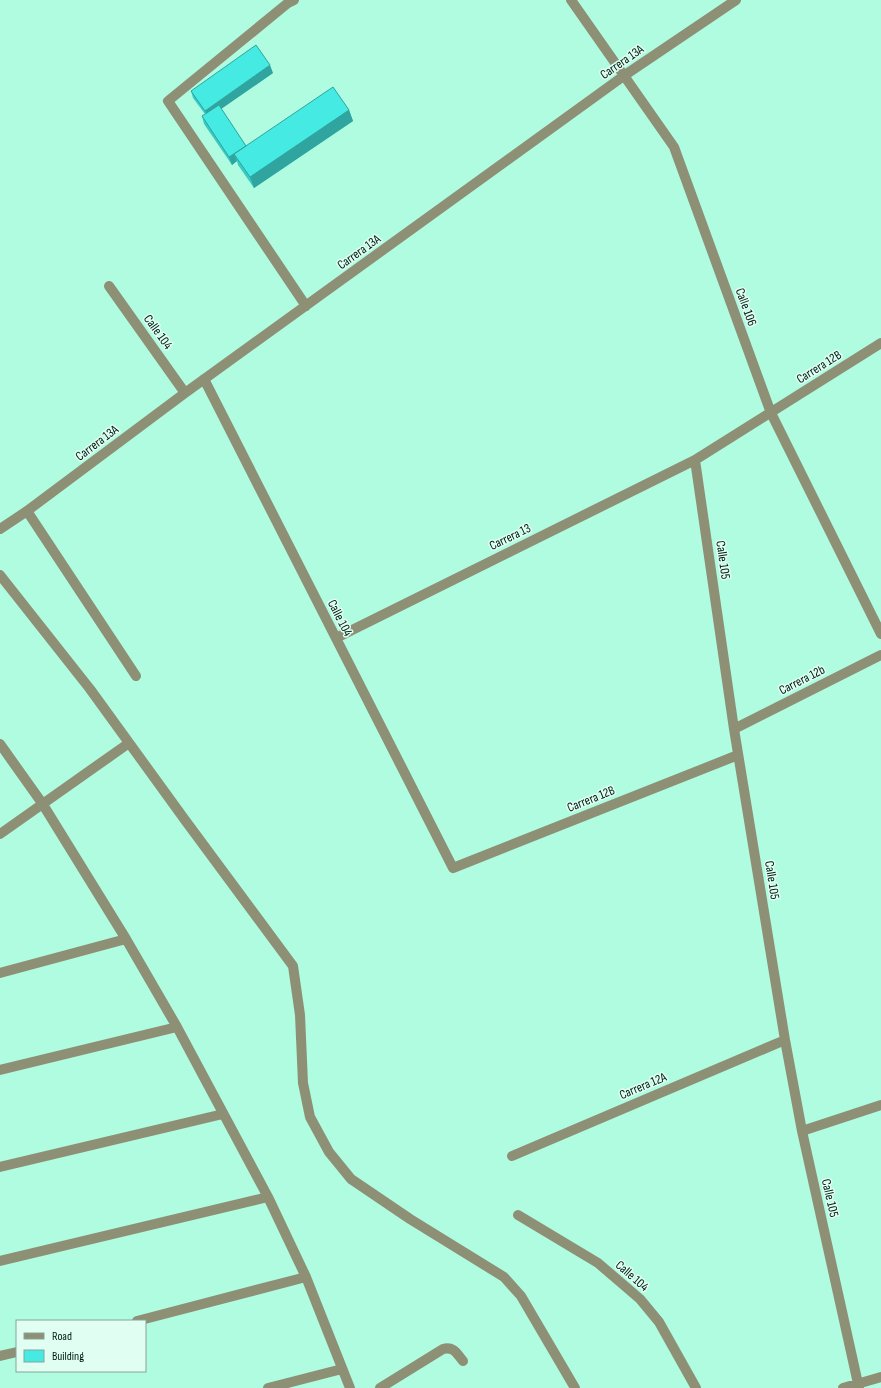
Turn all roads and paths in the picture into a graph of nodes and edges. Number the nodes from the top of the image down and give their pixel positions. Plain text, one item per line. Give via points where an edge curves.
1 (294, 0) edge
2 (571, 0) edge
3 (736, 0) edge
4 (625, 76) junction
5 (109, 286) dead end
6 (306, 306) junction
7 (881, 343) edge
8 (204, 379) junction
9 (185, 393) junction
10 (771, 412) junction
11 (695, 460) junction
12 (26, 511) junction
13 (0, 529) edge
14 (0, 575) edge
15 (881, 634) edge
16 (336, 638) junction
17 (881, 655) edge
18 (136, 676) dead end
19 (734, 729) junction
20 (129, 743) junction
21 (0, 744) edge
22 (738, 755) junction
23 (42, 803) junction
24 (0, 834) edge
25 (453, 868) joint
26 (126, 939) junction
27 (0, 973) edge
28 (177, 1027) junction
29 (785, 1040) junction
30 (0, 1070) edge
31 (881, 1105) edge
32 (224, 1114) junction
33 (802, 1131) junction
34 (512, 1156) dead end
35 (0, 1166) edge
36 (268, 1197) junction
37 (518, 1215) dead end
38 (0, 1261) edge
39 (306, 1277) junction
40 (141, 1320) edge
41 (16, 1352) edge
42 (0, 1356) edge
43 (462, 1361) dead end
44 (342, 1370) junction
45 (881, 1377) edge
46 (859, 1386) edge
47 (268, 1388) edge
48 (350, 1388) edge
49 (380, 1388) edge
50 (575, 1388) edge
51 (696, 1388) edge
52 (843, 1388) edge

1 - 6 street via 168,101
2 - 4 street, Calle 106
3 - 4 street, Carrera 13A
4 - 6 street, Carrera 13A
4 - 10 street, Calle 106 via 674,147
5 - 9 street, Calle 104
6 - 8 street, Carrera 13A
7 - 10 street, Carrera 12B
8 - 9 street, Carrera 13A
8 - 16 street, Calle 104
9 - 12 street, Carrera 13A
10 - 11 street
10 - 15 street, Calle 106
11 - 16 street, Carrera 13
11 - 19 street, Calle 105
12 - 13 street, Carrera 13A
12 - 18 street
14 - 20 street
16 - 25 street, Calle 104
17 - 19 street, Carrera 12b
19 - 22 street, Calle 105
20 - 23 street
20 - 50 street via 293,966 300,1015 303,1083 310,1117 329,1152 351,1179 504,1277 521,1296
21 - 23 street
22 - 25 street, Carrera 12B
22 - 29 street, Calle 105
23 - 24 street
23 - 26 street
26 - 27 street
26 - 28 street
28 - 30 street
28 - 32 street
29 - 33 street, Calle 105
29 - 34 street, Carrera 12A
31 - 33 street
32 - 35 street
32 - 36 street
33 - 46 street, Calle 105
36 - 38 street
36 - 39 street
37 - 51 street, Calle 104 via 598,1263 640,1299 659,1322
39 - 40 street
39 - 44 street
41 - 42 street
43 - 49 street via 449,1347
44 - 47 street
44 - 48 street
45 - 46 street
46 - 52 street

